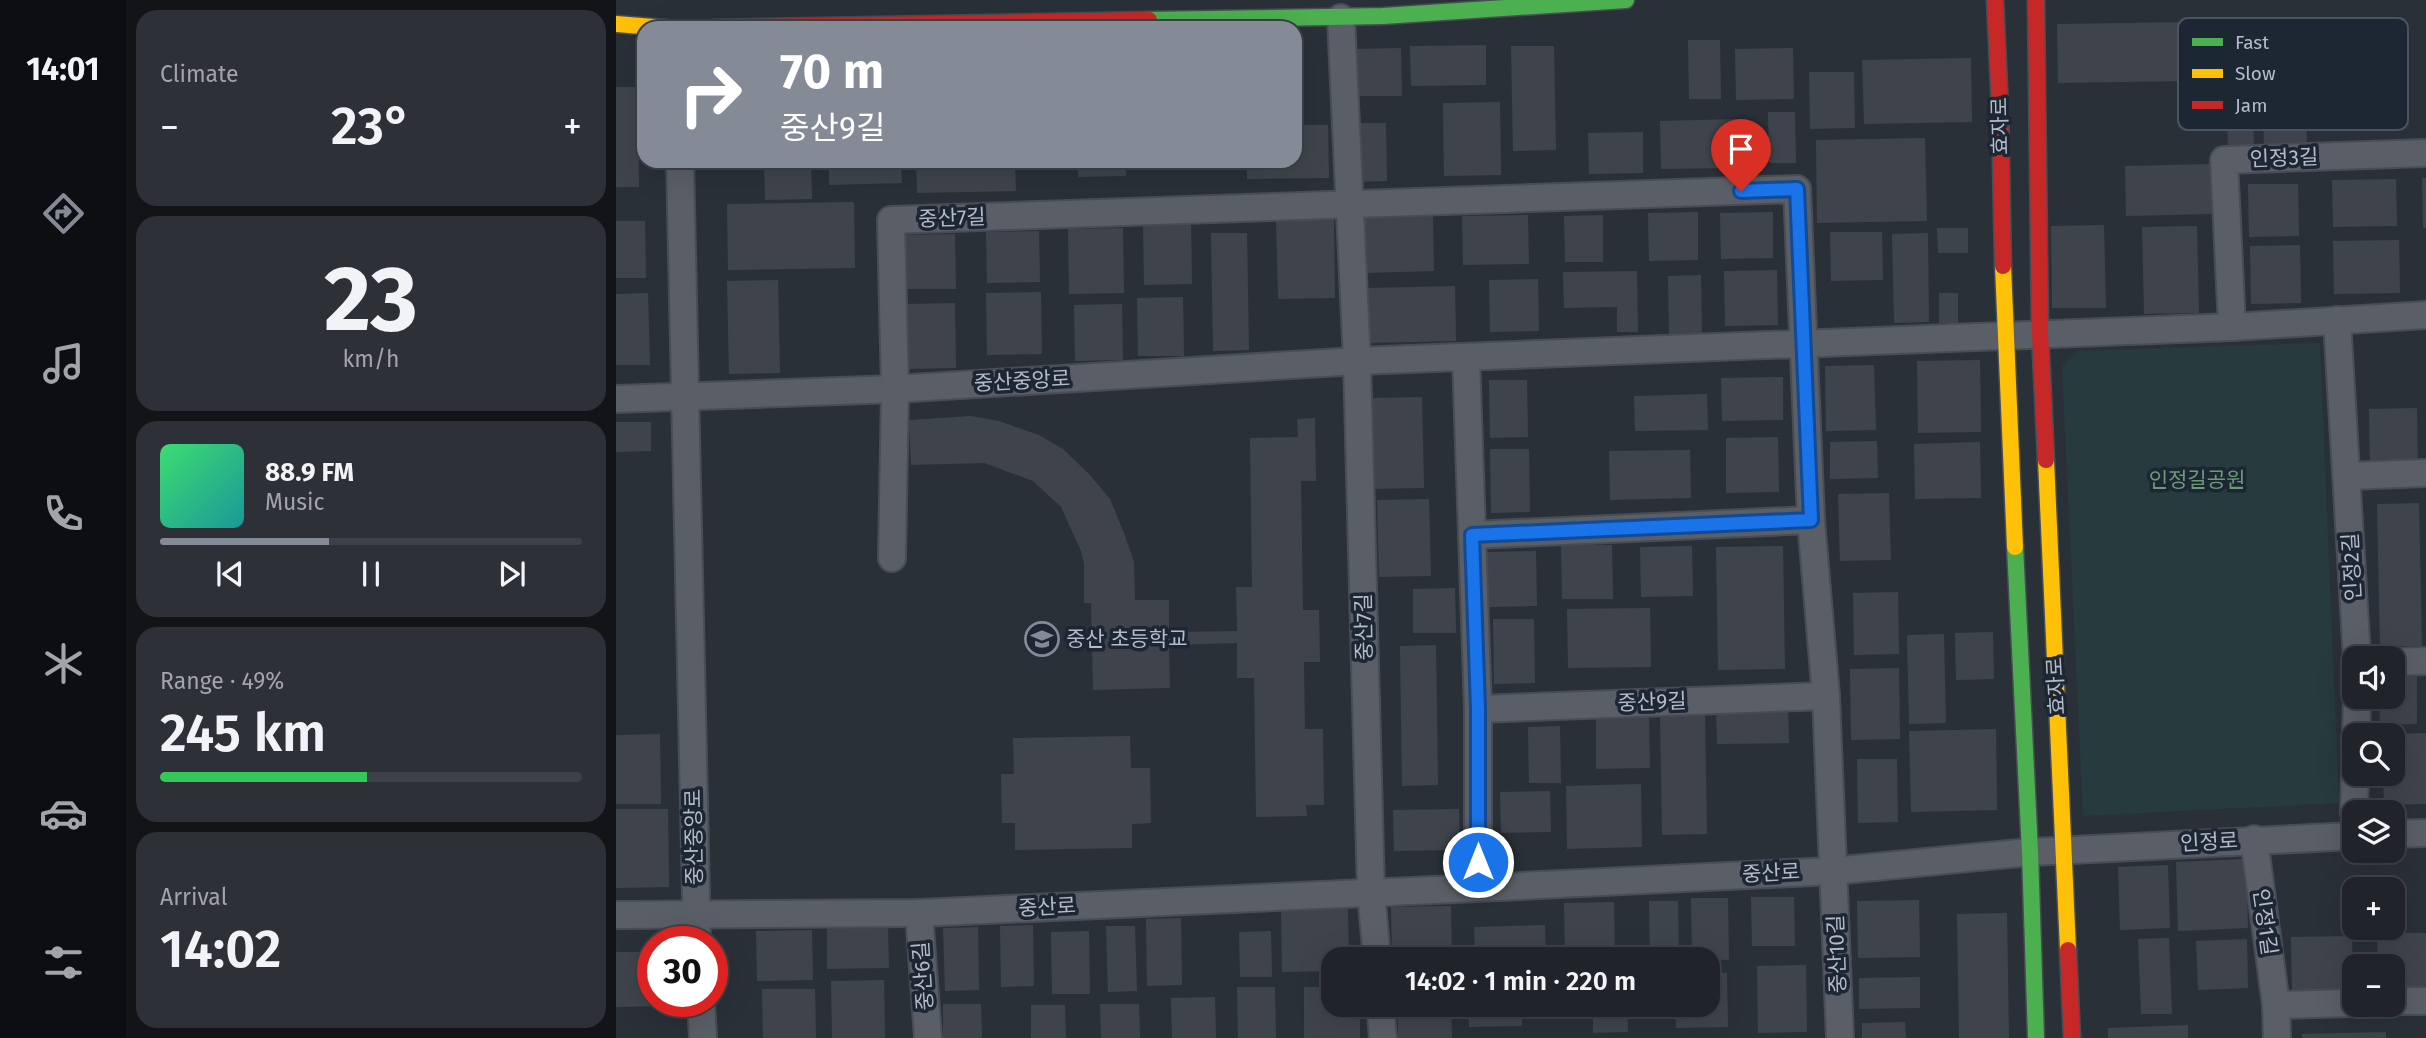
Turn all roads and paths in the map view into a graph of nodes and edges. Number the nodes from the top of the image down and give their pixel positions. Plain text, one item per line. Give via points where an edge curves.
1 (1626, 0) edge
2 (1995, 0) edge
3 (2036, 0) edge
4 (1383, 8) edge
5 (943, 11) edge
6 (1341, 18) junction
7 (808, 21) edge
8 (616, 24) edge
9 (637, 26) edge
10 (2426, 153) edge
11 (680, 168) edge
12 (1351, 204) junction
13 (2426, 315) edge
14 (2337, 320) junction
15 (2232, 327) junction
16 (2040, 333) junction
17 (2004, 335) junction
18 (1804, 344) junction
19 (1466, 357) junction
20 (1357, 361) junction
21 (895, 389) junction
22 (687, 397) junction
23 (616, 399) edge
24 (2426, 473) edge
25 (2348, 476) junction
26 (1811, 520) junction
27 (1472, 535) junction
28 (892, 558) dead end
29 (2356, 646) edge
30 (2426, 661) edge
31 (2405, 662) edge
32 (1826, 696) junction
33 (1478, 709) junction
34 (2426, 833) edge
35 (2405, 834) edge
36 (2342, 836) edge
37 (2254, 839) junction
38 (2064, 851) junction
39 (2030, 852) junction
40 (1833, 870) junction
41 (1478, 888) junction
42 (1371, 892) junction
43 (919, 913) junction
44 (696, 914) junction
45 (616, 915) edge
46 (696, 926) edge
47 (1376, 947) edge
48 (2426, 1001) edge
49 (2405, 1002) edge
50 (2342, 1003) edge
51 (2276, 1005) junction
52 (702, 1017) edge
53 (1381, 1017) edge
54 (703, 1038) edge
55 (928, 1038) edge
56 (1383, 1038) edge
57 (1840, 1038) edge
58 (2036, 1038) edge
59 (2072, 1038) edge
60 (2277, 1038) edge

1 - 4 street
2 - 17 street, 효자로
3 - 16 street, 효자로
4 - 6 street
5 - 6 street
5 - 7 street
6 - 12 street, 중산7길
8 - 9 street
10 - 15 street, 인정3길 via 2224,160
11 - 22 street, 중산중앙로
12 - 18 street, 중산7길 via 1797,189
12 - 20 street, 중산7길
12 - 21 street, 중산7길 via 891,220
13 - 14 street
14 - 15 street
14 - 25 street, 인정2길
15 - 16 street
16 - 17 street
16 - 38 street, 효자로
17 - 18 street
17 - 39 street, 효자로
18 - 19 street
18 - 26 street
19 - 20 street
19 - 27 street
20 - 21 street, 중산중앙로
20 - 42 street, 중산7길
21 - 22 street, 중산중앙로
21 - 28 street, 중산7길
22 - 23 street
22 - 44 street, 중산중앙로
24 - 25 street
25 - 29 street, 인정2길
26 - 27 street
26 - 32 street
27 - 33 street
30 - 31 street
32 - 33 street, 중산9길
32 - 40 street
33 - 41 street
34 - 35 street
36 - 37 street, 인정로
37 - 38 street, 인정로
37 - 51 street, 인정1길
38 - 39 street, 중산로
38 - 59 street, 효자로
39 - 40 street, 중산로
39 - 58 street, 효자로
40 - 41 street, 중산로
40 - 57 street, 중산10길
41 - 42 street, 중산로
42 - 43 street, 중산로
42 - 47 street, 중산7길
43 - 44 street, 중산로
43 - 55 street, 중산6길
44 - 45 street, 중산로
44 - 46 street, 중산중앙로
48 - 49 street
50 - 51 street
51 - 60 street, 인정1길
52 - 54 street
53 - 56 street

